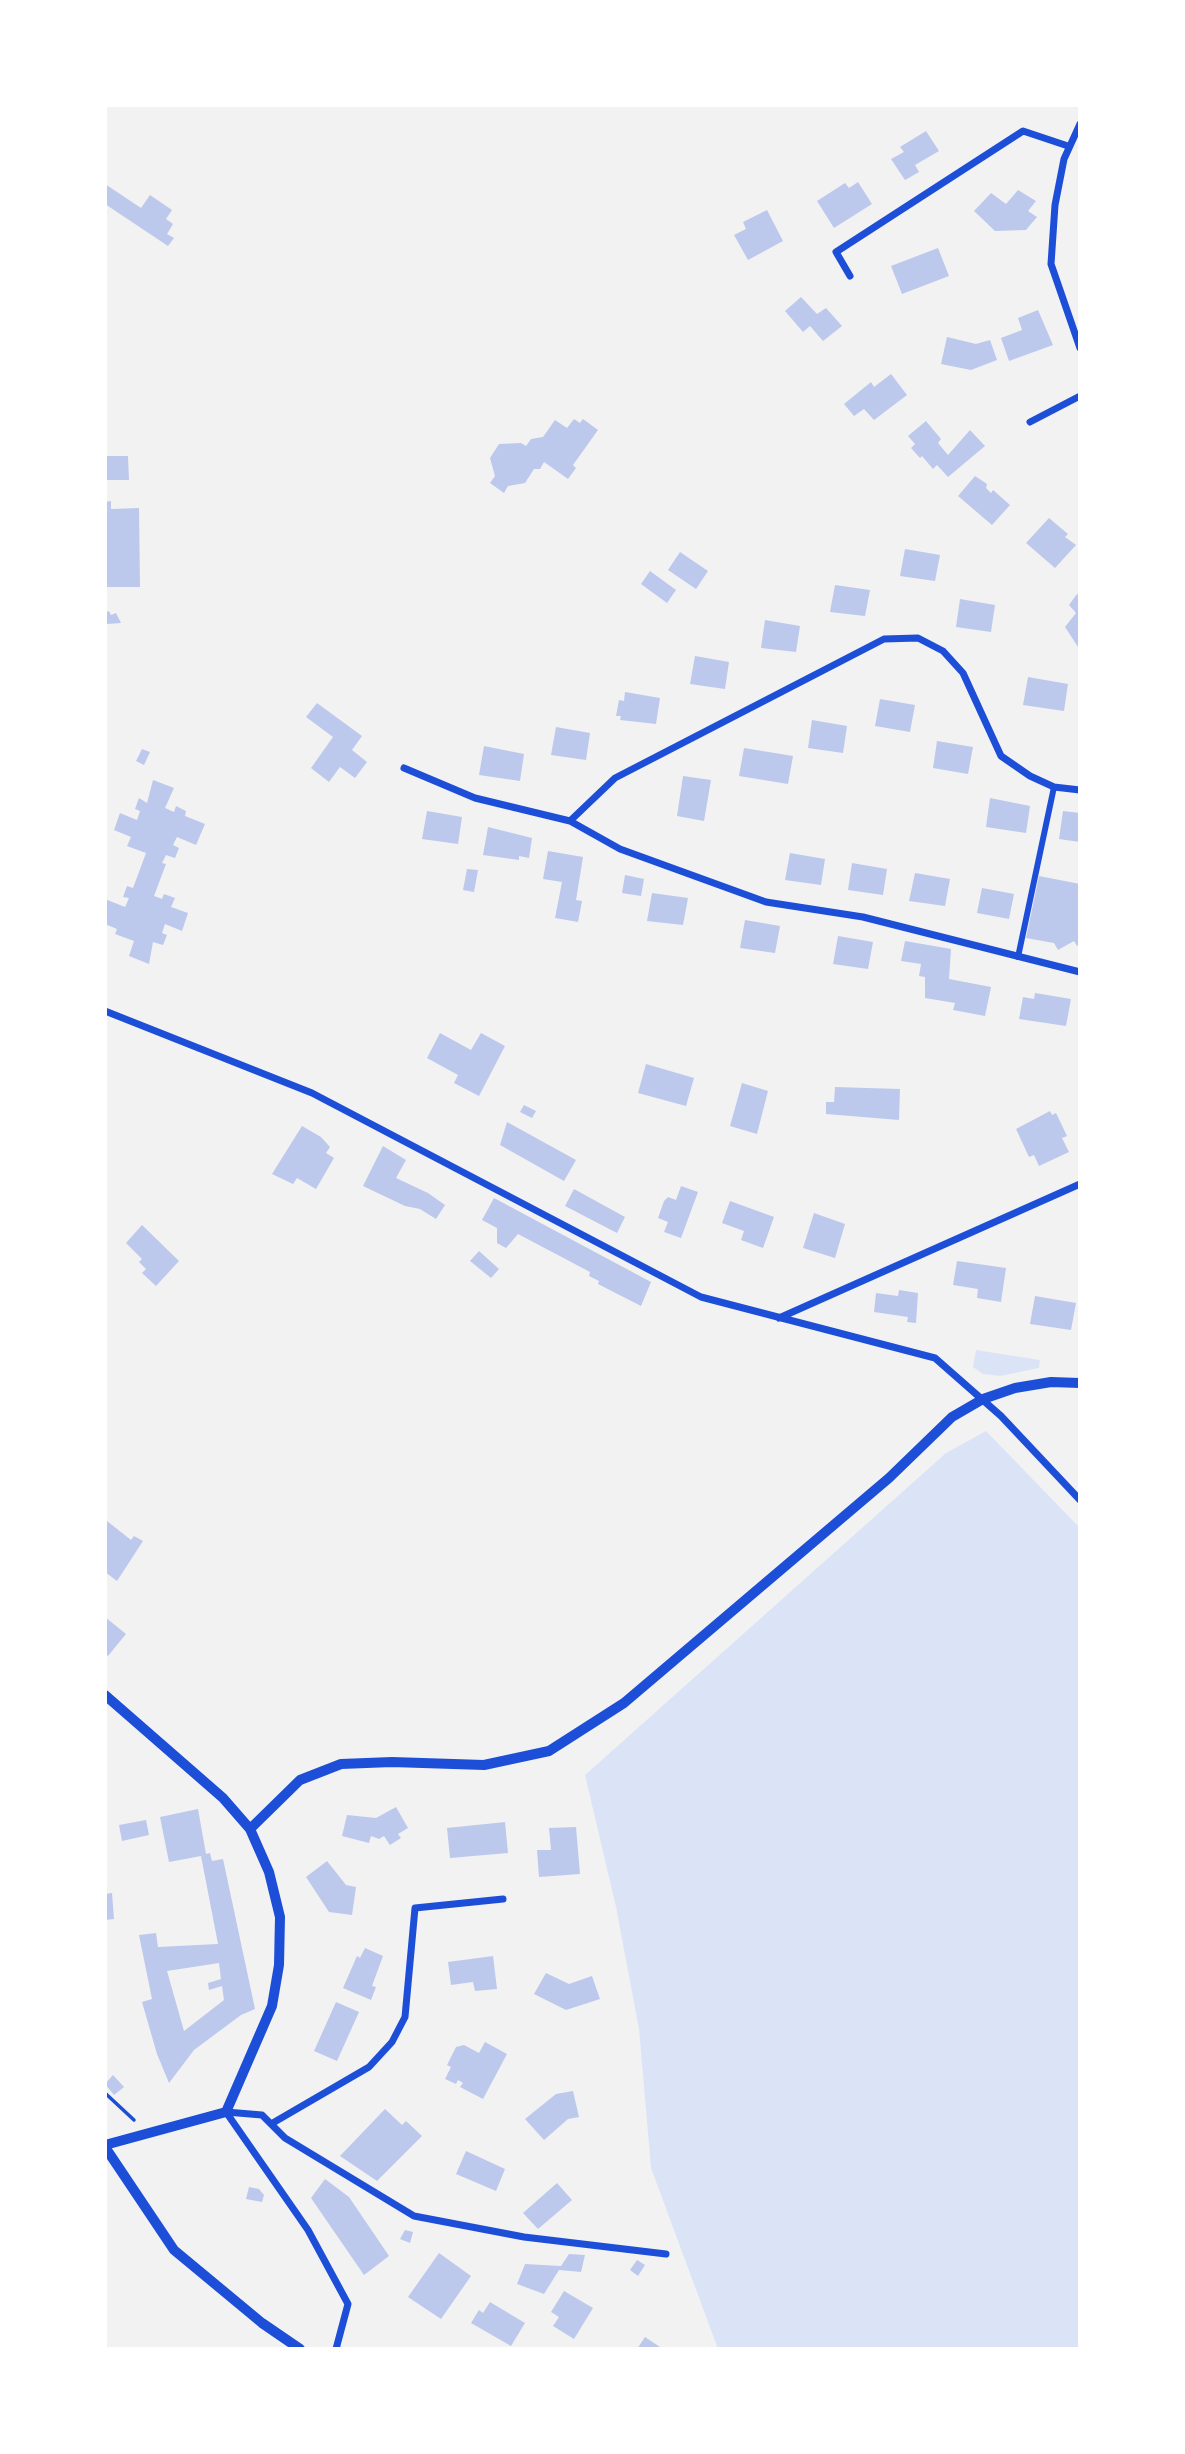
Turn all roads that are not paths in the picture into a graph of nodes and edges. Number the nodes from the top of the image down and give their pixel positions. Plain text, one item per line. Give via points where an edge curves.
1 (1080, 124) edge
2 (1068, 146) junction
3 (850, 276) dead end
4 (1080, 316) edge
5 (1069, 320) junction
6 (1080, 348) edge
7 (1080, 396) edge
8 (1030, 422) dead end
9 (404, 768) dead end
10 (1055, 787) junction
11 (1080, 790) edge
12 (570, 821) junction
13 (1018, 957) junction
14 (1080, 972) edge
15 (105, 1011) edge
16 (1080, 1184) edge
17 (778, 1318) junction
18 (1080, 1383) edge
19 (983, 1399) junction
20 (1080, 1500) edge
21 (105, 1695) edge
22 (250, 1829) junction
23 (503, 1899) dead end
24 (226, 2112) junction
25 (271, 2124) junction
26 (105, 2146) edge
27 (666, 2254) dead end
28 (300, 2349) edge
29 (336, 2349) edge

1 - 2 street
2 - 3 street via 1023,131 836,252
2 - 5 street via 1055,205 1051,264
4 - 5 street
5 - 6 street
7 - 8 street
9 - 12 street via 475,798
10 - 11 street
10 - 12 street via 1001,756 963,673 943,651 918,638 884,639 615,778
10 - 13 street
12 - 13 street via 620,849 766,902 863,916
13 - 14 street
15 - 17 street via 312,1093 701,1297
16 - 17 street
17 - 19 street via 935,1359
18 - 19 street via 1030,1385
19 - 20 street
19 - 22 street via 952,1416 889,1478 624,1703 549,1751 484,1765 341,1764 300,1780
21 - 22 street via 223,1798
22 - 24 street via 270,1872 280,1917 279,1965 272,2006
23 - 25 street via 415,1908 405,2017 393,2042 369,2067
24 - 25 street via 262,2115
24 - 26 street
24 - 29 street via 308,2230 348,2304
25 - 27 street via 285,2138 414,2216 524,2237
26 - 28 street via 174,2250 261,2323

